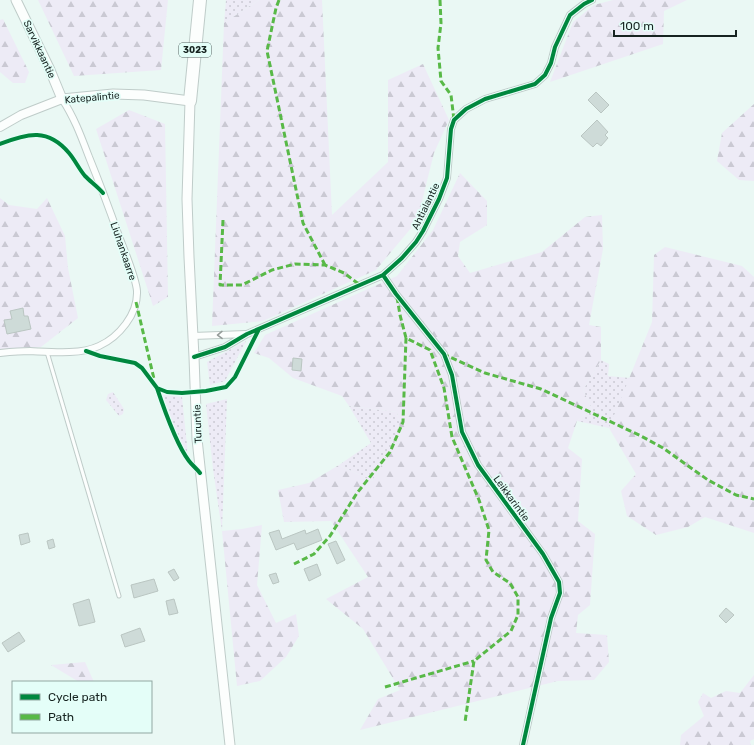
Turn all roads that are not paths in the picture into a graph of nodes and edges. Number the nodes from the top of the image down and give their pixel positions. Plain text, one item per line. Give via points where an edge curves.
1 (16, 0) edge
2 (200, 0) edge
3 (592, 0) edge
4 (62, 99) junction
5 (190, 101) junction
6 (0, 127) edge
7 (383, 275) junction
8 (247, 334) junction
9 (193, 336) junction
10 (47, 352) junction
11 (0, 353) edge
12 (194, 357) junction
13 (119, 596) dead end
14 (230, 745) edge
15 (523, 745) edge

1 - 4 main road, Sarvikkaantie
2 - 5 highway, 3023
3 - 7 street, Ahtialantie via 570,15 545,75 535,84 485,99 466,108 454,120 447,178 439,199 416,242
4 - 5 main road, Katepalintie via 113,94
4 - 6 street, Katepalintie via 21,115
4 - 10 street, Liuhankaarre via 73,116 104,193 137,290 136,302 128,321 108,341 86,351
5 - 9 main road, Turuntie via 187,199
7 - 8 street, Ahtialantie
7 - 15 street, Leikkarintie via 444,354 452,375 462,432 478,465 543,554 559,582 560,593 551,618
8 -> 9 street, Ahtialantie
8 - 12 street, Ahtialantie via 225,347
9 - 12 main road, Turuntie
10 - 11 street, Liuhankaarre
10 - 13 lane
12 - 14 main road, Turuntie via 197,439

